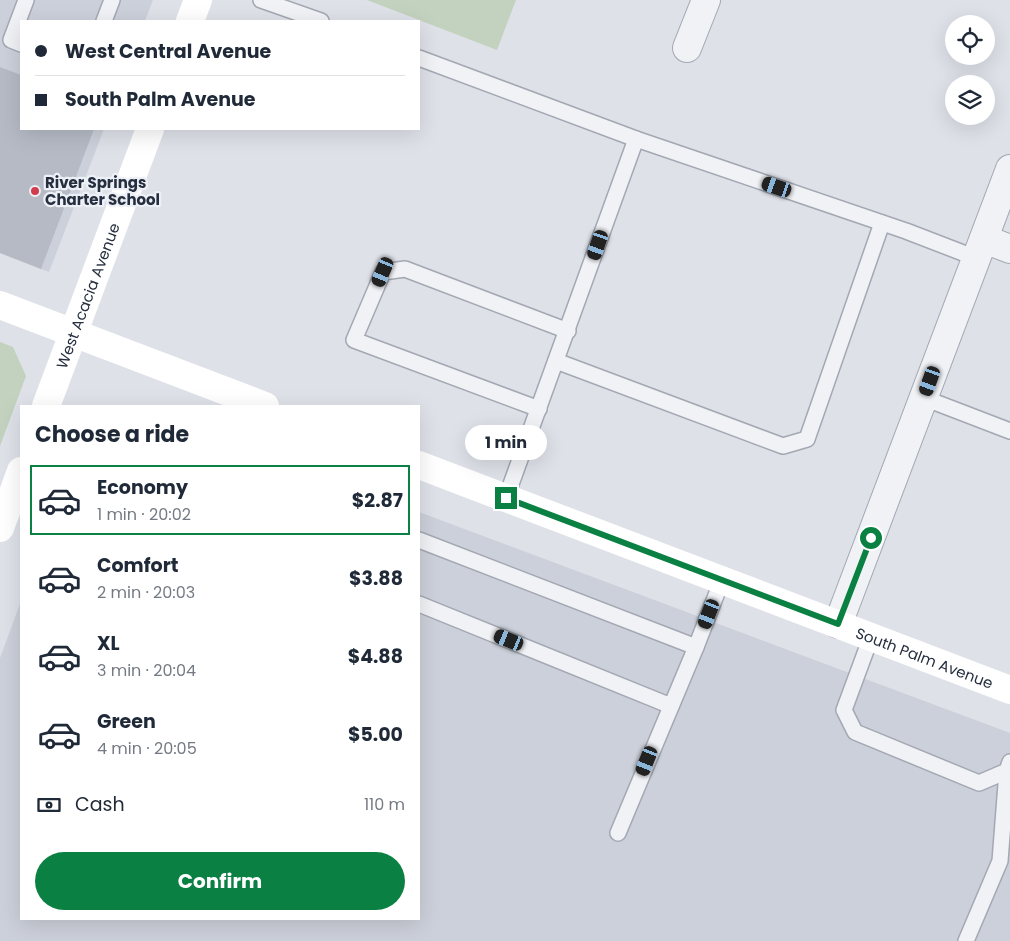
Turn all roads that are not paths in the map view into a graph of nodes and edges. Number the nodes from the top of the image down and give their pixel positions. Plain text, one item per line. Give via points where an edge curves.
1 (26, 0) edge
2 (112, 0) edge
3 (198, 0) edge
4 (261, 0) edge
5 (706, 0) edge
6 (104, 20) edge
7 (190, 20) edge
8 (317, 20) edge
9 (20, 44) edge
10 (687, 48) dead end
11 (420, 58) edge
12 (150, 130) edge
13 (636, 139) junction
14 (1010, 169) edge
15 (882, 224) junction
16 (980, 248) junction
17 (1010, 248) edge
18 (0, 305) edge
19 (568, 331) junction
20 (73, 333) junction
21 (556, 361) junction
22 (924, 398) junction
23 (46, 405) edge
24 (262, 405) edge
25 (539, 409) junction
26 (1010, 431) edge
27 (420, 465) edge
28 (20, 474) edge
29 (506, 498) junction
30 (0, 528) edge
31 (420, 540) edge
32 (722, 580) junction
33 (420, 604) edge
34 (838, 624) junction
35 (871, 637) junction
36 (696, 647) junction
37 (1010, 690) edge
38 (671, 706) junction
39 (1008, 767) edge
40 (618, 832) dead end
41 (966, 941) edge

1 - 9 lane via 11,40
2 - 6 lane
3 - 7 street
4 - 8 lane
5 - 10 street
11 - 13 lane
12 - 20 street, West Acacia Avenue
13 - 15 lane
13 - 19 lane
14 - 16 street
15 - 16 lane
15 - 21 lane via 807,438 783,446
16 - 17 street
16 - 22 street
18 - 20 street
19 - 21 lane
19 - 25 lane via 405,269 383,272 354,340
20 - 23 street, West Acacia Avenue
20 - 24 street
21 - 25 lane
22 - 26 lane
22 - 34 street
25 - 29 lane
27 - 29 street, South Palm Avenue
28 - 30 street
29 - 32 street, South Palm Avenue
31 - 36 lane
32 - 34 street, South Palm Avenue
32 - 36 lane
33 - 38 lane
34 - 35 street, South Palm Avenue
35 - 37 street, South Palm Avenue
35 - 39 lane via 844,710 856,732 979,782
36 - 38 lane
38 - 40 lane
39 - 41 lane via 1000,862

